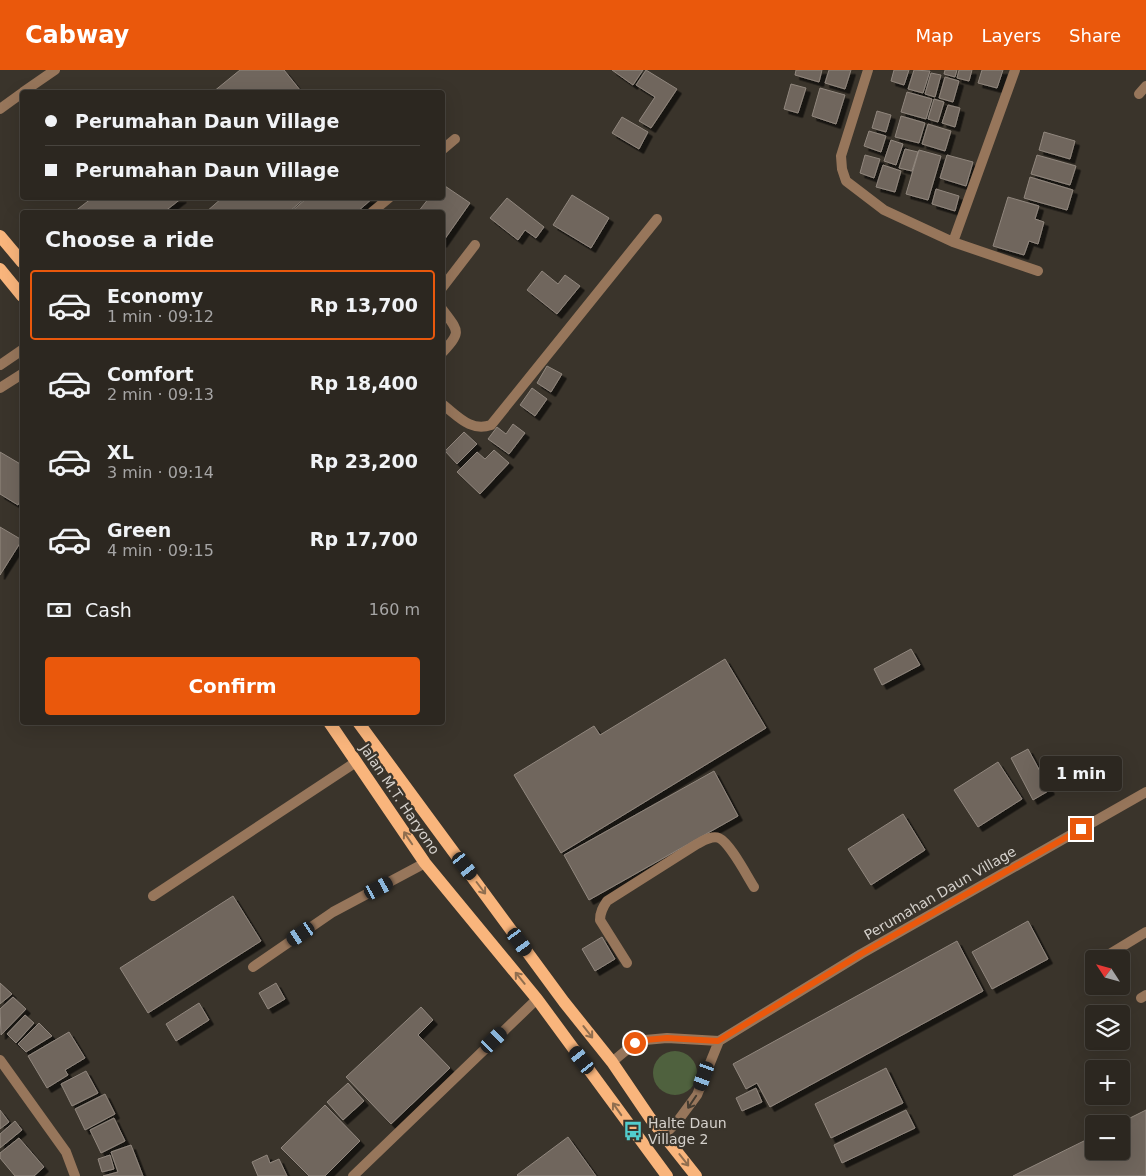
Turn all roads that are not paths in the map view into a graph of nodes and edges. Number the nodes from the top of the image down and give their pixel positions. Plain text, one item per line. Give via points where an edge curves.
1 (55, 70) edge
2 (868, 70) edge
3 (1015, 70) edge
4 (27, 90) edge
5 (20, 95) edge
6 (0, 109) edge
7 (454, 139) dead end
8 (445, 147) edge
9 (387, 200) edge
10 (374, 210) edge
11 (657, 219) dead end
12 (0, 236) edge
13 (953, 242) junction
14 (475, 245) dead end
15 (20, 260) edge
16 (0, 269) edge
17 (1038, 270) dead end
18 (445, 284) edge
19 (20, 294) edge
20 (445, 313) edge
21 (445, 350) edge
22 (20, 351) edge
23 (0, 364) edge
24 (20, 375) edge
25 (0, 388) edge
26 (445, 406) edge
27 (331, 725) edge
28 (360, 725) edge
29 (356, 762) junction
30 (1146, 792) edge
31 (425, 863) junction
32 (754, 887) dead end
33 (153, 896) dead end
34 (1146, 932) edge
35 (1116, 950) edge
36 (626, 963) dead end
37 (254, 967) dead end
38 (537, 999) junction
39 (718, 1041) junction
40 (612, 1062) junction
41 (1, 1063) edge
42 (594, 1075) junction
43 (664, 1135) junction
44 (647, 1149) junction
45 (73, 1175) edge
46 (353, 1176) edge
47 (667, 1176) edge
48 (696, 1176) edge

1 - 4 street
2 - 13 street via 841,156 846,181 884,210
3 - 13 street
5 - 6 street
7 - 8 street
9 - 10 street
11 - 26 street via 491,425 479,428 470,425
12 - 15 main road
13 - 17 street
14 - 18 street
16 - 19 main road
20 - 21 street via 457,334
22 - 23 street
24 - 25 street
27 - 29 main road, Jalan M.T. Haryono
28 -> 40 main road, Jalan M.T. Haryono via 564,1002
31 -> 29 main road, Jalan M.T. Haryono
29 - 33 street
30 - 39 street, Perumahan Daun Village via 861,954
31 - 37 street via 333,912
38 -> 31 main road, Jalan M.T. Haryono
32 - 36 street via 728,846 719,838 697,844 602,907 600,920
34 - 35 street
38 - 42 main road, Jalan M.T. Haryono
38 - 46 street
39 - 40 street via 645,1040 635,1043
39 -> 43 street via 697,1094
40 - 42 main road
40 - 43 main road, Jalan M.T. Haryono
41 - 45 street via 66,1152
44 -> 42 main road, Jalan M.T. Haryono
43 - 44 main road
43 -> 48 main road, Jalan M.T. Haryono
44 - 47 main road, Jalan M.T. Haryono

